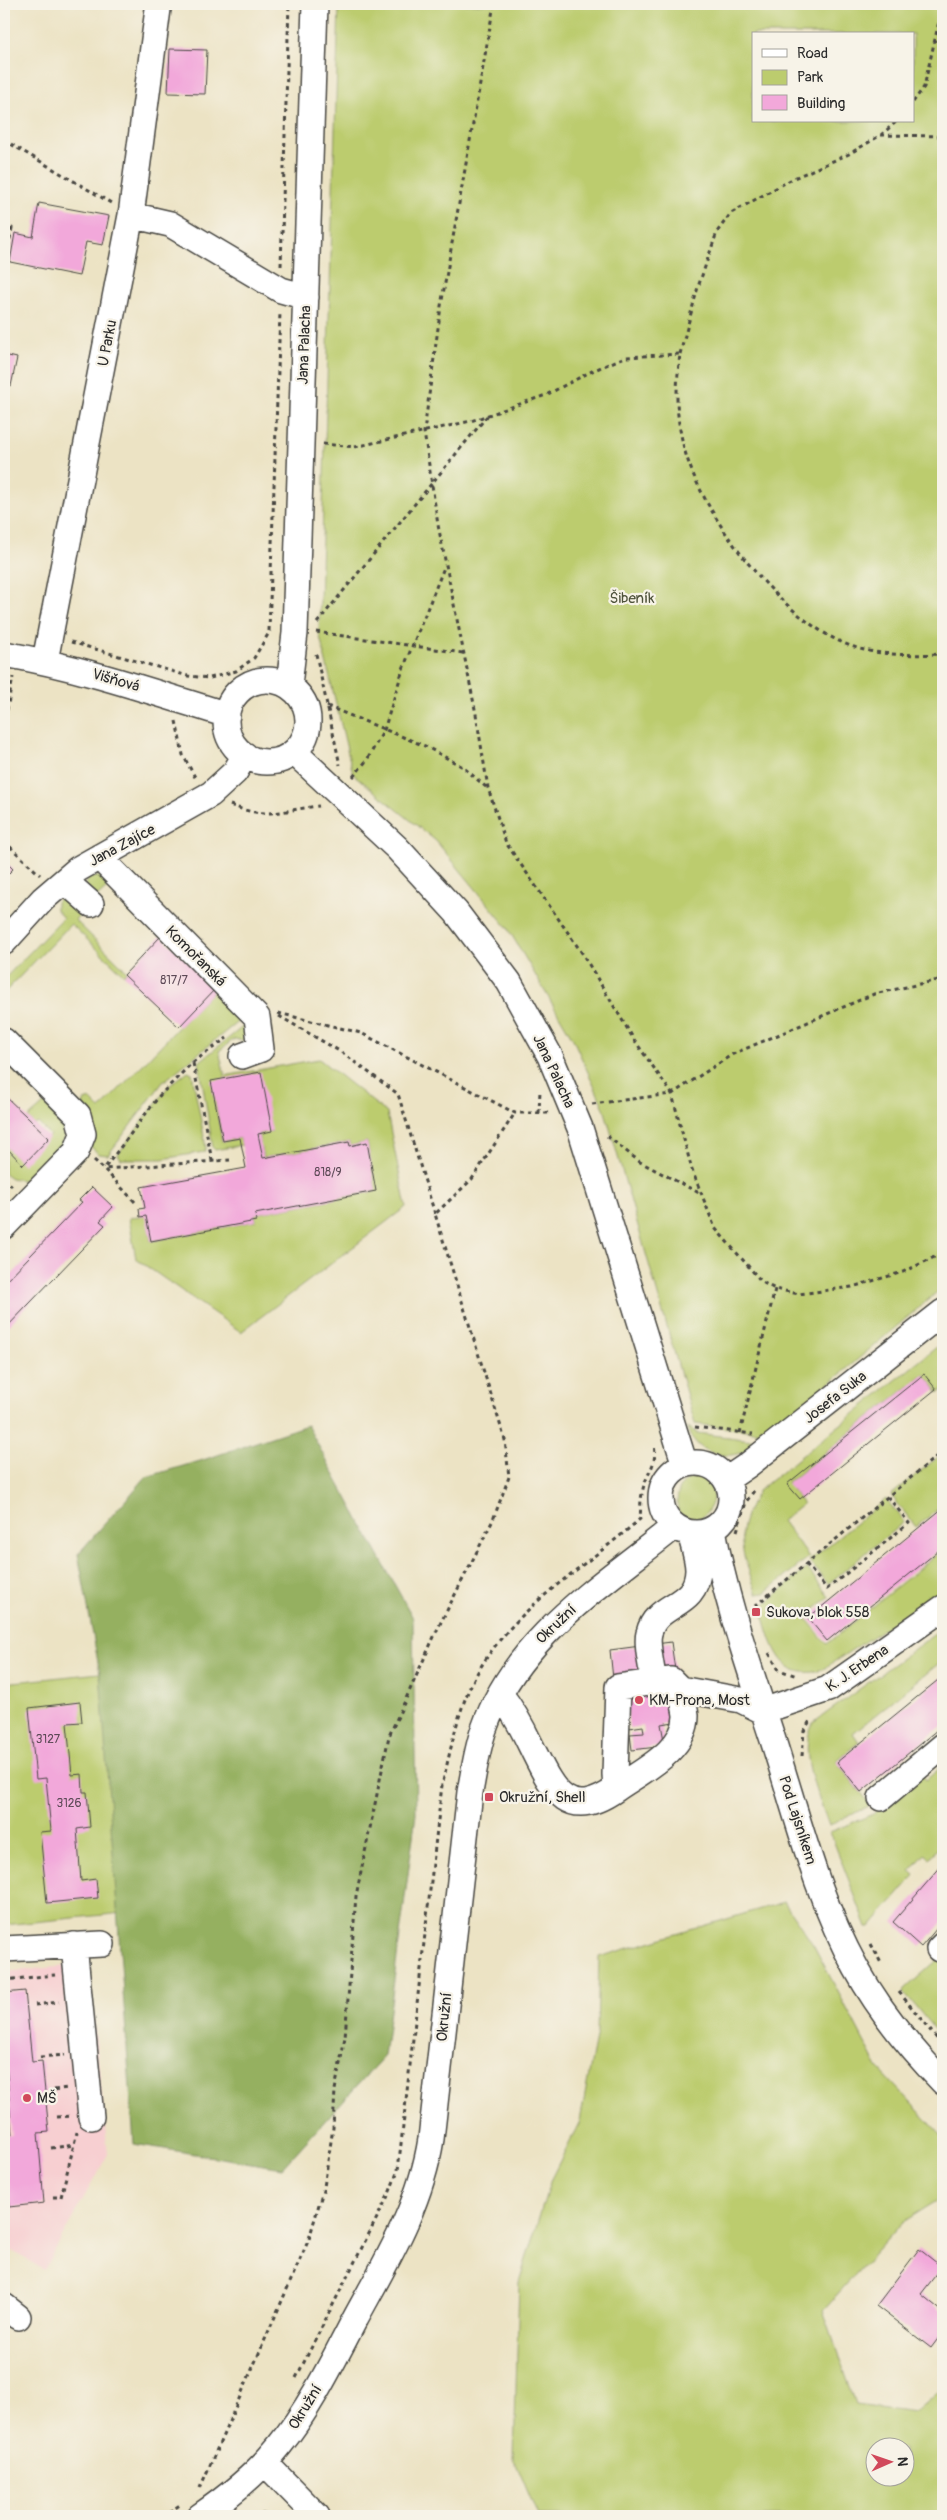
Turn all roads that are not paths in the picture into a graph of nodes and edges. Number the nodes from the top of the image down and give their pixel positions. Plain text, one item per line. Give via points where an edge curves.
1 (315, 4) edge
2 (158, 10) dead end
3 (131, 216) junction
4 (306, 296) junction
5 (45, 661) junction
6 (9, 663) edge
7 (289, 685) junction
8 (227, 715) junction
9 (294, 752) junction
10 (245, 755) junction
11 (99, 858) junction
12 (55, 880) junction
13 (90, 904) dead end
14 (4, 942) edge
15 (6, 1032) edge
16 (242, 1056) dead end
17 (4, 1226) edge
18 (943, 1312) edge
19 (685, 1465) junction
20 (726, 1480) junction
21 (692, 1529) junction
22 (943, 1608) edge
23 (654, 1682) junction
24 (680, 1688) junction
25 (500, 1694) junction
26 (763, 1711) junction
27 (943, 1746) edge
28 (616, 1789) junction
29 (881, 1798) dead end
30 (102, 1944) dead end
31 (74, 1945) junction
32 (4, 1949) edge
33 (943, 2082) edge
34 (91, 2117) dead end
35 (265, 2463) junction
36 (192, 2510) edge
37 (317, 2516) edge

1 - 4 street, Jana Palacha
2 - 3 street, U Parku
3 - 4 street via 170,224 281,290
3 - 5 street, U Parku
4 - 7 street, Jana Palacha via 295,633
5 - 6 street, Višňová
5 - 8 street, Višňová via 115,679
7 - 8 street via 276,680 250,683 230,702
7 - 9 street via 299,694 308,718 307,731
8 - 10 street via 230,738
9 - 10 street via 270,762
9 - 19 street, Jana Palacha via 397,848 456,912 509,982 550,1056 580,1128
10 - 11 street, Jana Zajíce via 236,772 211,794
11 - 12 street, Jana Zajíce
11 - 16 street, Komořanská via 257,1017 261,1049
12 - 13 street
12 - 14 street, Jana Zajíce via 43,899
15 - 17 street via 74,1098 79,1143
18 - 20 street, Josefa Suka
19 - 20 street via 697,1463 708,1466
19 - 21 street via 668,1477 661,1497 666,1517
20 - 21 street via 731,1502 722,1522
21 - 23 street via 697,1584 689,1596 654,1620 648,1634
21 - 25 street, Okružní via 553,1625 525,1656
21 - 26 street, Pod Lajsníkem via 719,1565
22 - 26 street, K. J. Erbena via 828,1689
23 - 24 street via 671,1680
23 - 28 street via 618,1687
24 - 26 street via 740,1700
24 - 28 street via 686,1716 680,1736 673,1747
25 - 28 street via 517,1718 547,1779 558,1794 570,1801 584,1803 604,1797
25 - 35 street, Okružní via 484,1729 470,1792 425,2172 402,2231 322,2381
26 - 33 street, Pod Lajsníkem via 810,1857 839,1933 875,1998 900,2034
27 - 29 street
30 - 31 street
31 - 32 street
31 - 34 street
35 - 36 street, Okružní via 230,2494
35 - 37 street

